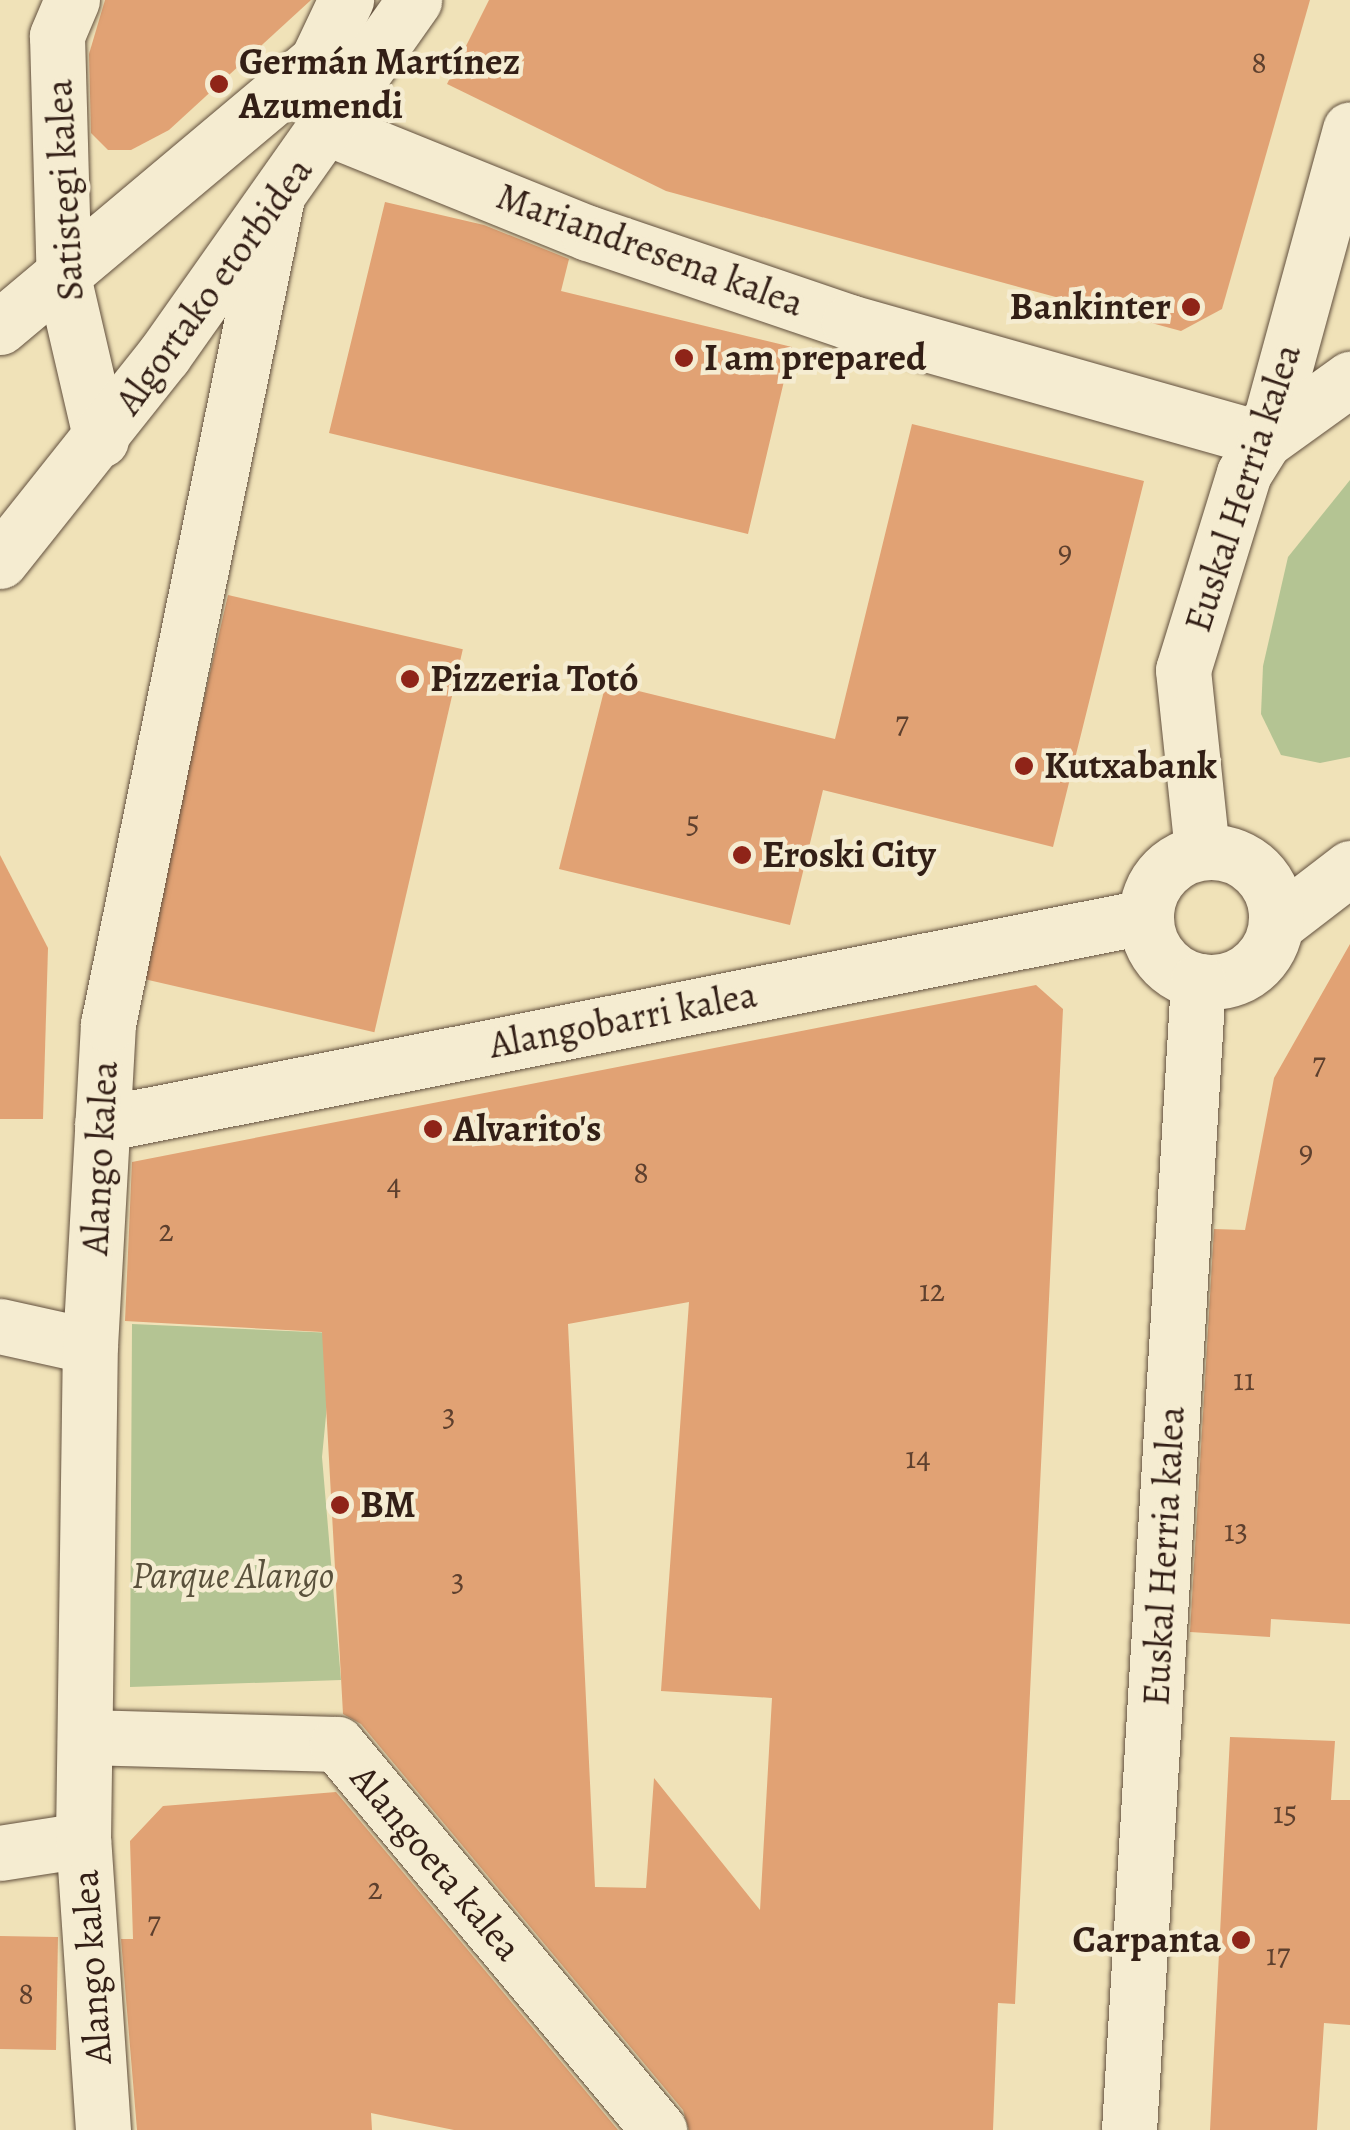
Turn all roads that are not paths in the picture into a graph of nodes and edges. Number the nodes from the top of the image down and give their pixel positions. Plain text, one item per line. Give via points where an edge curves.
1 (72, 0) edge
2 (346, 0) edge
3 (414, 0) edge
4 (328, 128) junction
5 (1350, 130) edge
6 (276, 202) junction
7 (64, 280) junction
8 (0, 328) edge
9 (1350, 378) edge
10 (101, 440) junction
11 (1265, 440) junction
12 (0, 561) edge
13 (1202, 852) junction
14 (1350, 868) edge
15 (1144, 917) junction
16 (1281, 921) junction
17 (1198, 981) junction
18 (102, 1124) junction
19 (0, 1326) edge
20 (90, 1346) junction
21 (85, 1736) junction
22 (83, 1840) junction
23 (0, 1853) edge
24 (103, 2130) edge
25 (659, 2130) edge
26 (1129, 2130) edge

1 - 7 street, Satistegi kalea via 57,36
2 - 7 street via 317,61
3 - 4 street, Algortako etorbidea
4 - 6 street, Algortako etorbidea
4 - 11 street, Mariandresena kalea via 588,233 830,316
5 - 11 street, Euskal Herria kalea
6 - 10 street, Algortako etorbidea
6 - 18 street, Alango kalea via 108,1024
7 - 8 street
7 - 10 street, Satistegi kalea
9 - 11 street
10 - 12 street, Algortako etorbidea
11 - 13 street, Euskal Herria kalea via 1244,473 1183,670
13 - 15 street via 1168,867
13 - 16 street via 1225,852 1262,876
14 - 16 street
15 - 17 street via 1160,959
15 - 18 street, Alangobarri kalea
16 - 17 street via 1242,974
17 - 26 street, Euskal Herria kalea
18 - 20 street, Alango kalea
19 - 20 street
20 - 21 street, Alango kalea
21 - 22 street, Alango kalea
21 - 25 street, Alangoeta kalea via 337,1744
22 - 23 street
22 - 24 street, Alango kalea

